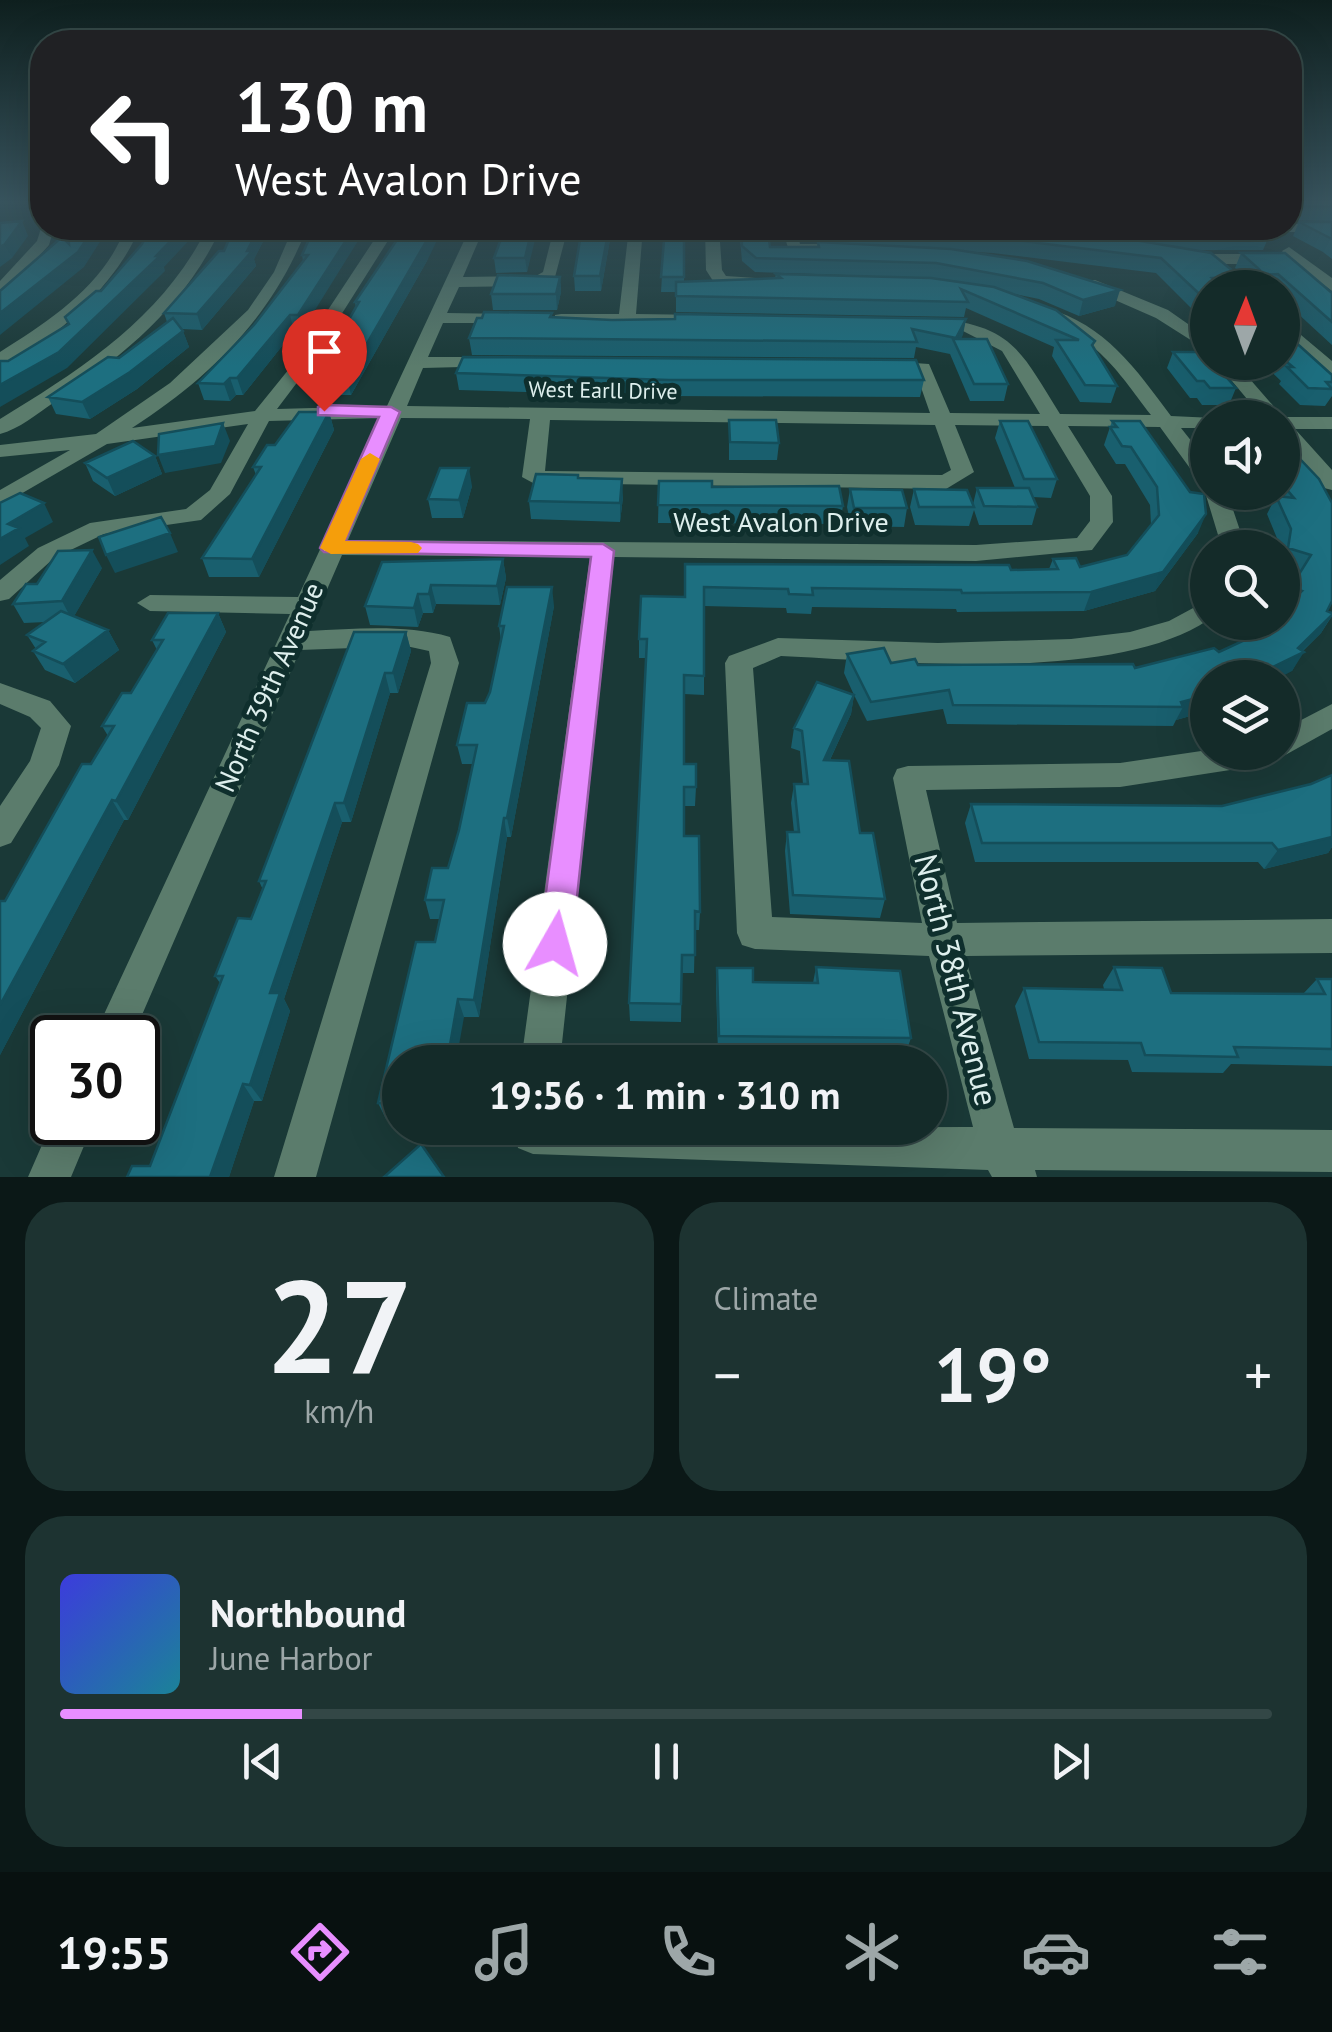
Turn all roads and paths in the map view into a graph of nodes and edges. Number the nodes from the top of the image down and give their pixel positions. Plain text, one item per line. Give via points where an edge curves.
1 (30, 257) edge
2 (119, 257) edge
3 (202, 257) edge
4 (290, 257) edge
5 (371, 257) edge
6 (465, 257) edge
7 (554, 257) edge
8 (633, 257) edge
9 (713, 257) edge
10 (1187, 257) edge
11 (1296, 257) edge
12 (1211, 259) junction
13 (1300, 260) junction
14 (1223, 270) edge
15 (1073, 278) edge
16 (454, 282) junction
17 (766, 282) edge
18 (1332, 286) edge
19 (1146, 288) dead end
20 (0, 290) edge
21 (1124, 297) junction
22 (1021, 303) edge
23 (436, 318) junction
24 (627, 319) junction
25 (721, 320) edge
26 (909, 322) edge
27 (1190, 333) edge
28 (1300, 341) edge
29 (0, 360) edge
30 (524, 362) edge
31 (416, 363) junction
32 (862, 366) edge
33 (1332, 371) edge
34 (1240, 380) edge
35 (1258, 400) edge
36 (391, 412) junction
37 (263, 414) junction
38 (540, 414) junction
39 (945, 419) junction
40 (1052, 420) junction
41 (1166, 422) junction
42 (1190, 422) edge
43 (1332, 424) edge
44 (1300, 425) edge
45 (0, 428) edge
46 (103, 439) junction
47 (1300, 446) edge
48 (0, 451) edge
49 (1190, 453) edge
50 (1332, 483) edge
51 (0, 499) edge
52 (331, 548) junction
53 (603, 551) junction
54 (0, 592) edge
55 (150, 603) dead end
56 (305, 606) junction
57 (1190, 619) edge
58 (290, 641) junction
59 (0, 692) edge
60 (1332, 714) edge
61 (1300, 733) edge
62 (1190, 764) edge
63 (0, 833) edge
64 (1332, 936) edge
65 (944, 940) junction
66 (122, 1015) edge
67 (543, 1045) edge
68 (64, 1145) edge
69 (748, 1145) edge
70 (1332, 1150) edge
71 (1007, 1163) edge
72 (49, 1177) edge
73 (295, 1177) edge

1 - 20 street
2 - 29 street via 69,310
3 - 45 street via 120,346
4 - 46 street via 244,322 165,400
5 - 37 street
6 - 16 street, North 39th Avenue
7 - 16 street via 550,274 539,281
8 - 24 street
9 - 17 street via 721,281
10 - 12 street
11 - 13 street
12 - 13 street
12 - 14 street
13 - 18 street
15 - 21 street
16 - 23 street, North 39th Avenue
19 - 21 street
21 - 27 street
22 - 41 street via 1086,330 1112,351
23 - 24 street
23 - 31 street, North 39th Avenue
24 - 25 street
26 - 40 street via 967,326 1009,347
28 - 33 street
30 - 31 street
31 - 36 street, North 39th Avenue
32 - 39 street via 923,368
34 - 35 street
36 - 37 street, West Earll Drive
36 - 38 street, West Earll Drive
36 - 52 street, North 39th Avenue
37 - 46 street, West Earll Drive
37 - 54 street via 219,494 193,515 98,528 46,553
38 - 39 street, West Earll Drive
38 - 39 street via 534,477 733,480 946,482 963,472
39 - 40 street, West Earll Drive
40 - 41 street, West Earll Drive
40 - 53 street, West Avalon Drive via 1101,496 1102,522 1084,546 976,553
41 - 42 street, West Earll Drive
41 - 49 street
43 - 44 street
46 - 48 street, West Earll Drive
46 - 51 street
47 - 50 street
52 - 53 street, West Avalon Drive
52 - 56 street, North 39th Avenue
53 - 67 street
55 - 56 street
56 - 58 street, North 39th Avenue
57 - 65 street via 1166,633 1097,648 778,647 738,663 756,934
58 - 66 street, North 39th Avenue
58 - 73 street via 406,637 441,644 445,664
59 - 63 street via 40,709 56,726 44,765
60 - 61 street
62 - 65 street, North 38th Avenue via 1120,775 908,778
64 - 65 street
65 - 71 street, North 38th Avenue
68 - 72 street
69 - 71 street
70 - 71 street

